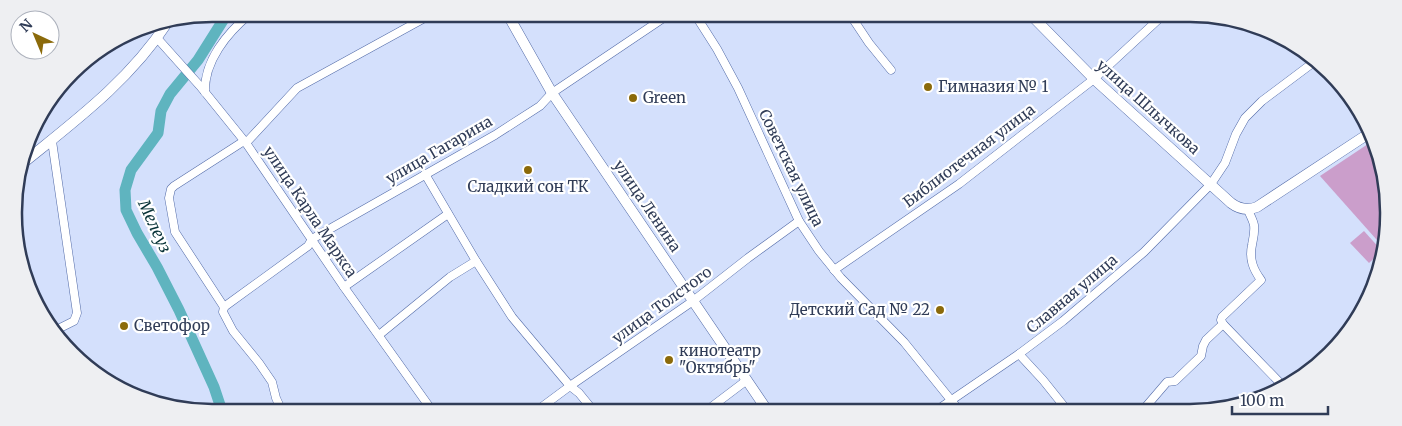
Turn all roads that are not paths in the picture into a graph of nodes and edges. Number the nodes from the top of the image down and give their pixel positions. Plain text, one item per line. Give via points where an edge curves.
1 (243, 22) edge
2 (417, 22) edge
3 (512, 22) edge
4 (659, 22) edge
5 (700, 22) edge
6 (855, 22) edge
7 (1039, 22) edge
8 (1156, 22) edge
9 (162, 30) edge
10 (157, 38) junction
11 (1309, 65) edge
12 (891, 70) dead end
13 (1094, 79) junction
14 (202, 89) junction
15 (552, 92) junction
16 (1364, 137) edge
17 (52, 140) junction
18 (245, 142) junction
19 (37, 152) junction
20 (33, 153) edge
21 (32, 156) edge
22 (425, 174) junction
23 (1211, 184) junction
24 (1248, 210) junction
25 (448, 214) junction
26 (799, 221) junction
27 (312, 239) junction
28 (476, 261) junction
29 (834, 270) junction
30 (344, 287) junction
31 (693, 301) junction
32 (224, 307) junction
33 (1223, 324) junction
34 (61, 328) edge
35 (378, 335) junction
36 (1019, 354) junction
37 (747, 380) junction
38 (1278, 381) edge
39 (570, 386) junction
40 (952, 400) junction
41 (279, 404) edge
42 (427, 404) edge
43 (546, 404) edge
44 (588, 404) edge
45 (715, 404) edge
46 (763, 404) edge
47 (946, 404) edge
48 (955, 404) edge
49 (1062, 404) edge
50 (1148, 404) edge

1 - 14 street via 214,56
2 - 18 street via 297,88
3 - 15 main road, улица Ленина
4 - 15 street, улица Гагарина
5 - 26 street, Советская улица via 738,88
6 - 12 street
7 - 13 main road, улица Шлычкова
8 - 13 street, Библиотечная улица
9 - 10 main road
10 - 14 street, улица Карла Маркса
10 - 17 main road via 122,79
11 - 23 street, Славная улица via 1245,118 1225,163
13 - 23 main road, улица Шлычкова
13 - 29 street, Библиотечная улица via 959,184
14 - 18 street, улица Карла Маркса
15 - 22 street, улица Гагарина via 540,106
15 - 31 main road, улица Ленина
16 - 24 main road
17 - 19 main road
17 - 34 street via 76,313 74,321
18 - 27 street, улица Карла Маркса
18 - 32 street via 174,186 169,198 176,232
19 - 20 main road
19 - 21 main road
22 - 25 street
22 - 27 street, улица Гагарина
23 - 24 main road, улица Шлычкова via 1236,207
23 - 36 street, Славная улица via 1144,252
24 - 33 street via 1254,228 1251,260 1260,280 1222,318
25 - 28 street
25 - 30 street
26 - 29 street, Советская улица
26 - 31 street, улица Толстого
27 - 30 street, улица Карла Маркса
27 - 32 street, улица Гагарина via 308,246
28 - 35 street via 450,277
28 - 39 street via 512,317
29 - 40 street, Советская улица via 904,342
30 - 35 street, улица Карла Маркса
31 - 37 main road, улица Ленина
31 - 39 street, улица Толстого
32 - 41 street via 223,312 233,331 272,382
33 - 38 street
33 - 50 street via 1206,340 1201,356 1175,381 1167,382
35 - 42 street, улица Карла Маркса
36 - 40 street, Славная улица
36 - 49 street
37 - 45 street
37 - 46 main road, улица Ленина
39 - 43 street, улица Толстого
39 - 44 street
40 - 47 street, Славная улица
40 - 48 street, Советская улица

